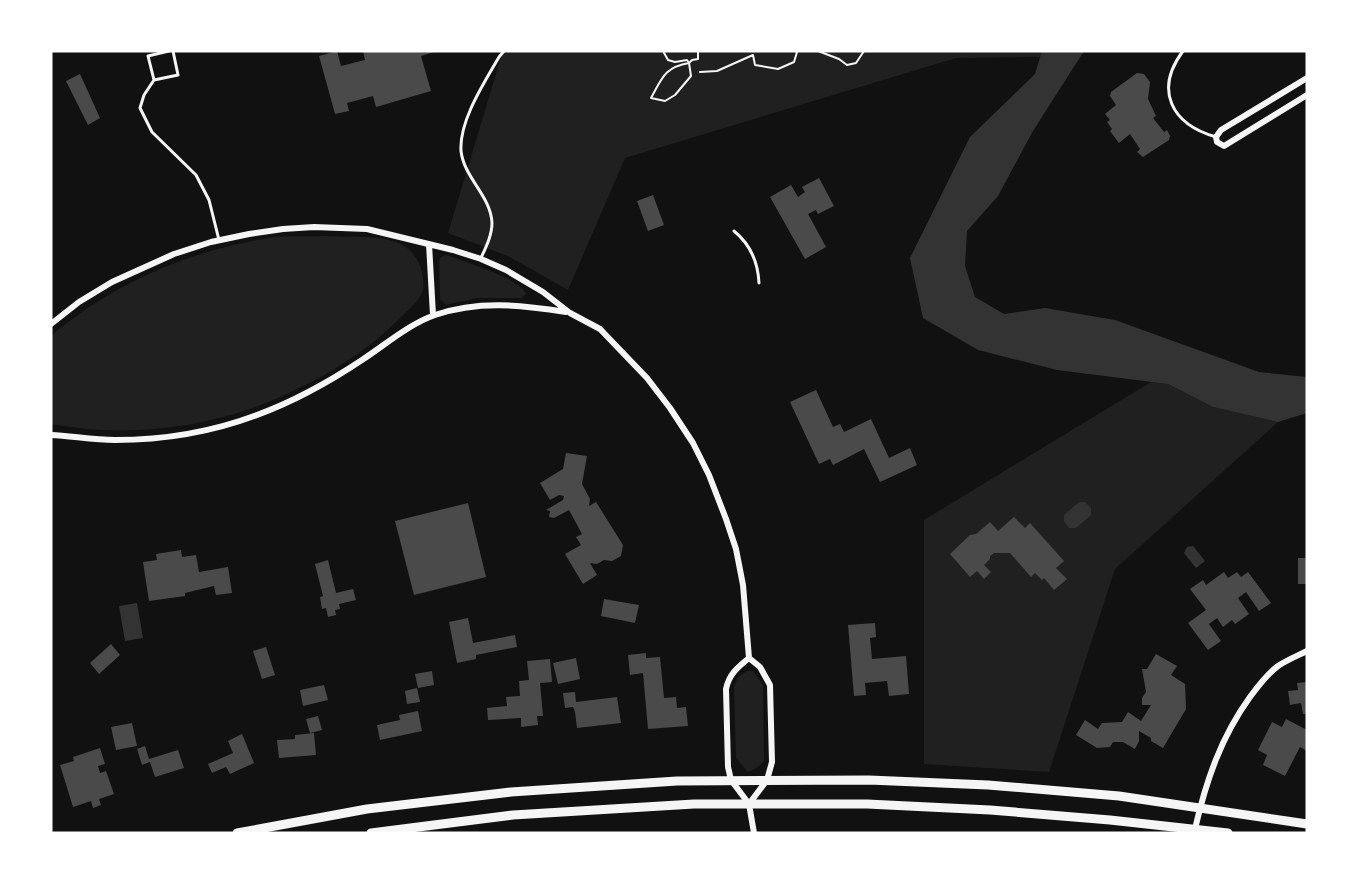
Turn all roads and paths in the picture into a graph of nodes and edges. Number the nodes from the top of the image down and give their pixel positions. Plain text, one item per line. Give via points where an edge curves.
1 (171, 51) edge
2 (504, 51) edge
3 (663, 51) edge
4 (698, 51) edge
5 (818, 51) edge
6 (864, 51) edge
7 (1183, 51) edge
8 (797, 52) edge
9 (689, 63) junction
10 (700, 72) dead end
11 (1307, 78) edge
12 (154, 80) junction
13 (1307, 95) edge
14 (1269, 102) junction
15 (1275, 114) junction
16 (1216, 137) junction
17 (734, 231) dead end
18 (219, 240) junction
19 (429, 244) junction
20 (481, 259) junction
21 (759, 283) dead end
22 (570, 313) junction
23 (433, 315) junction
24 (51, 324) edge
25 (51, 435) edge
26 (1307, 651) edge
27 (749, 658) junction
28 (731, 780) junction
29 (767, 780) junction
30 (749, 804) junction
31 (1200, 808) junction
32 (1307, 824) edge
33 (1195, 829) junction
34 (237, 833) edge
35 (371, 833) edge
36 (754, 833) edge
37 (1228, 833) edge

1 - 12 lane via 148,56
1 - 12 lane via 178,75
2 - 20 lane via 470,112 461,143 466,169 492,222
3 - 9 path via 668,60
4 - 9 path via 698,59
5 - 6 path via 846,65 856,63
7 - 16 lane via 1169,75 1169,99 1185,121
8 - 10 path via 794,62 778,69 755,65 753,55 717,71
9 - 9 path via 691,76 675,94 665,102 651,98 666,71
11 - 14 street
12 - 18 lane via 140,108 152,132 196,175 209,200
13 - 15 street
14 - 15 street
14 - 16 street via 1221,130
15 - 16 street via 1224,146
17 - 21 lane via 745,240 759,269
18 - 19 street via 283,229 334,228 366,229
18 - 24 street via 174,254 112,282
19 - 20 street
19 - 23 street
20 - 22 street via 527,282
22 - 23 street via 521,305 484,305
22 - 27 street via 600,328 647,378 693,443 722,508 735,549 743,585
23 - 25 street via 340,375 259,415 174,436 114,440
26 - 31 street via 1277,667 1238,714 1207,780
27 - 28 street via 728,679 726,689
27 - 29 street via 770,686 772,762
28 - 29 main road
28 - 30 street
28 - 34 main road via 511,792 367,809
29 - 30 street
29 - 31 main road via 988,785 1119,796
30 - 33 main road via 990,810
30 - 35 main road via 513,815
30 - 36 street
31 - 32 main road
31 - 33 street
33 - 37 main road

